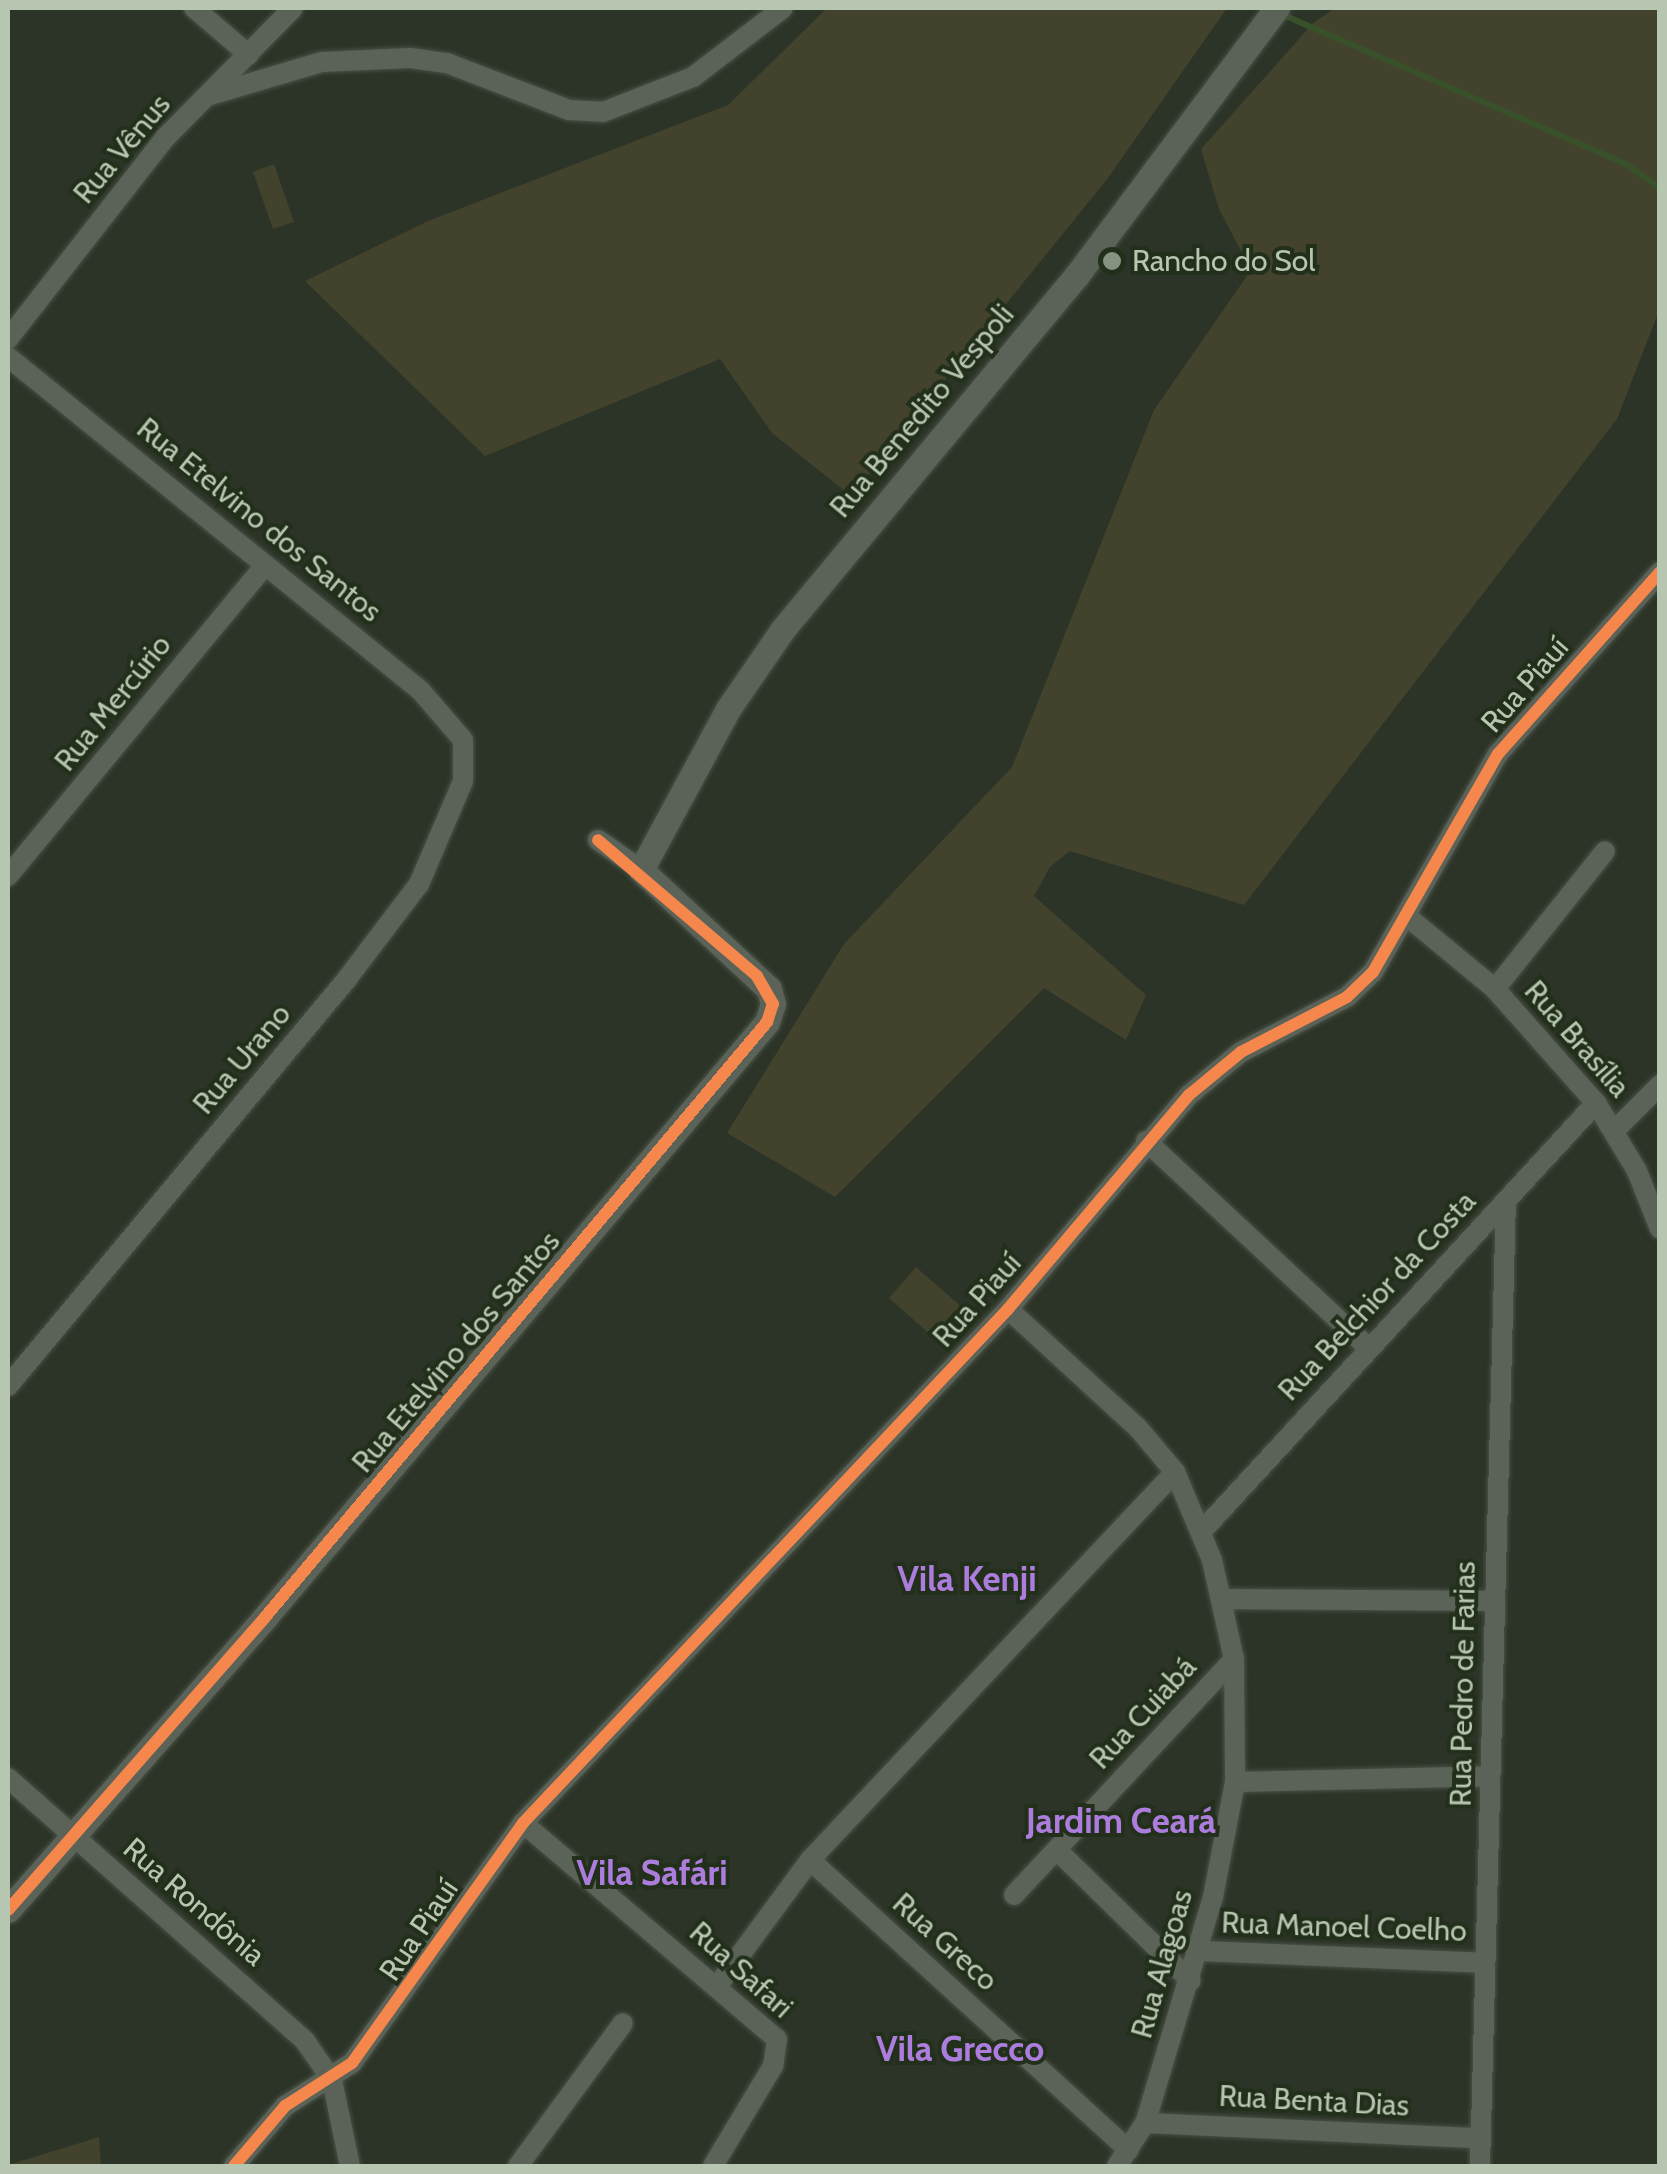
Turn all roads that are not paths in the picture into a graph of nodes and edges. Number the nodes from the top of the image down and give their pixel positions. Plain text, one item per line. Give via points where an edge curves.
1 (194, 8) edge
2 (293, 8) edge
3 (783, 8) edge
4 (1276, 8) edge
5 (249, 55) junction
6 (207, 96) junction
7 (8, 339) edge
8 (8, 357) edge
9 (264, 566) junction
10 (1660, 572) edge
11 (463, 740) joint
12 (598, 840) dead end
13 (1605, 852) dead end
14 (641, 870) junction
15 (8, 876) edge
16 (1409, 918) junction
17 (1495, 988) junction
18 (1660, 1085) edge
19 (1596, 1103) junction
20 (1616, 1130) junction
21 (1146, 1142) junction
22 (1506, 1202) junction
23 (1660, 1228) edge
24 (1008, 1308) junction
25 (1368, 1347) junction
26 (8, 1386) edge
27 (1175, 1472) junction
28 (1202, 1531) junction
29 (1224, 1598) junction
30 (1494, 1601) junction
31 (1234, 1659) junction
32 (1490, 1776) junction
33 (8, 1778) edge
34 (1235, 1782) junction
35 (522, 1823) junction
36 (73, 1836) junction
37 (1057, 1850) junction
38 (810, 1860) junction
39 (1014, 1895) dead end
40 (8, 1910) edge
41 (1200, 1952) junction
42 (1485, 1963) junction
43 (1191, 1981) junction
44 (718, 1985) junction
45 (623, 2023) dead end
46 (332, 2080) junction
47 (1145, 2123) junction
48 (1480, 2138) junction
49 (1123, 2158) edge
50 (234, 2166) edge
51 (350, 2166) edge
52 (518, 2166) edge
53 (712, 2166) edge
54 (1480, 2166) edge

1 - 5 street
2 - 5 street, Rua Vênus
3 - 6 street via 693,77 602,112 569,110 448,63 410,58 322,62
4 - 14 street, Rua Benedito Vespoli via 1077,275 783,628 728,709
5 - 6 street, Rua Vênus
6 - 7 street, Rua Vênus via 166,138
8 - 9 street, Rua Etelvino dos Santos
9 - 11 street, Rua Etelvino dos Santos via 420,690
9 - 15 street, Rua Mercúrio
10 - 16 street, Rua Piauí via 1498,754 1452,828
11 - 26 street, Rua Urano via 463,781 419,884 348,979
12 - 14 street, Rua Etelvino dos Santos
13 - 17 street
14 - 36 street, Rua Etelvino dos Santos via 769,989 767,1022
16 - 17 street, Rua Brasília
16 - 21 street, Rua Piauí via 1347,997 1240,1052
17 - 19 street, Rua Brasília
18 - 20 street
19 - 20 street, Rua Brasília
19 - 22 street, Rua Belchior da Costa
20 - 23 street, Rua Brasília
21 - 24 street, Rua Piauí
21 - 25 street
22 - 25 street, Rua Belchior da Costa
22 - 30 street, Rua Pedro de Farias
24 - 27 street, Rua Alagoas via 1138,1428
24 - 35 street, Rua Piauí
25 - 28 street, Rua Belchior da Costa
27 - 28 street, Rua Alagoas
27 - 38 street
28 - 29 street, Rua Alagoas
29 - 30 street
29 - 31 street, Rua Alagoas
30 - 32 street, Rua Pedro de Farias
31 - 34 street, Rua Alagoas
31 - 37 street, Rua Cuiabá
32 - 34 street
32 - 42 street, Rua Pedro de Farias
33 - 36 street, Rua Rondônia
34 - 41 street, Rua Alagoas
35 - 44 street, Rua Safari
35 - 46 street, Rua Piauí via 412,1987
36 - 40 street, Rua Etelvino dos Santos
36 - 46 street, Rua Rondônia via 304,2041
37 - 39 street, Rua Cuiabá
37 - 43 street
38 - 44 street
38 - 49 street, Rua Greco
41 - 42 street, Rua Manoel Coelho
41 - 43 street, Rua Alagoas
42 - 48 street, Rua Pedro de Farias
43 - 47 street, Rua Alagoas
44 - 53 street, Rua Safari via 780,2047
45 - 52 street
46 - 50 street via 285,2106
46 - 51 street
47 - 48 street, Rua Benta Dias
47 - 49 street, Rua Alagoas
48 - 54 street, Rua Pedro de Farias

